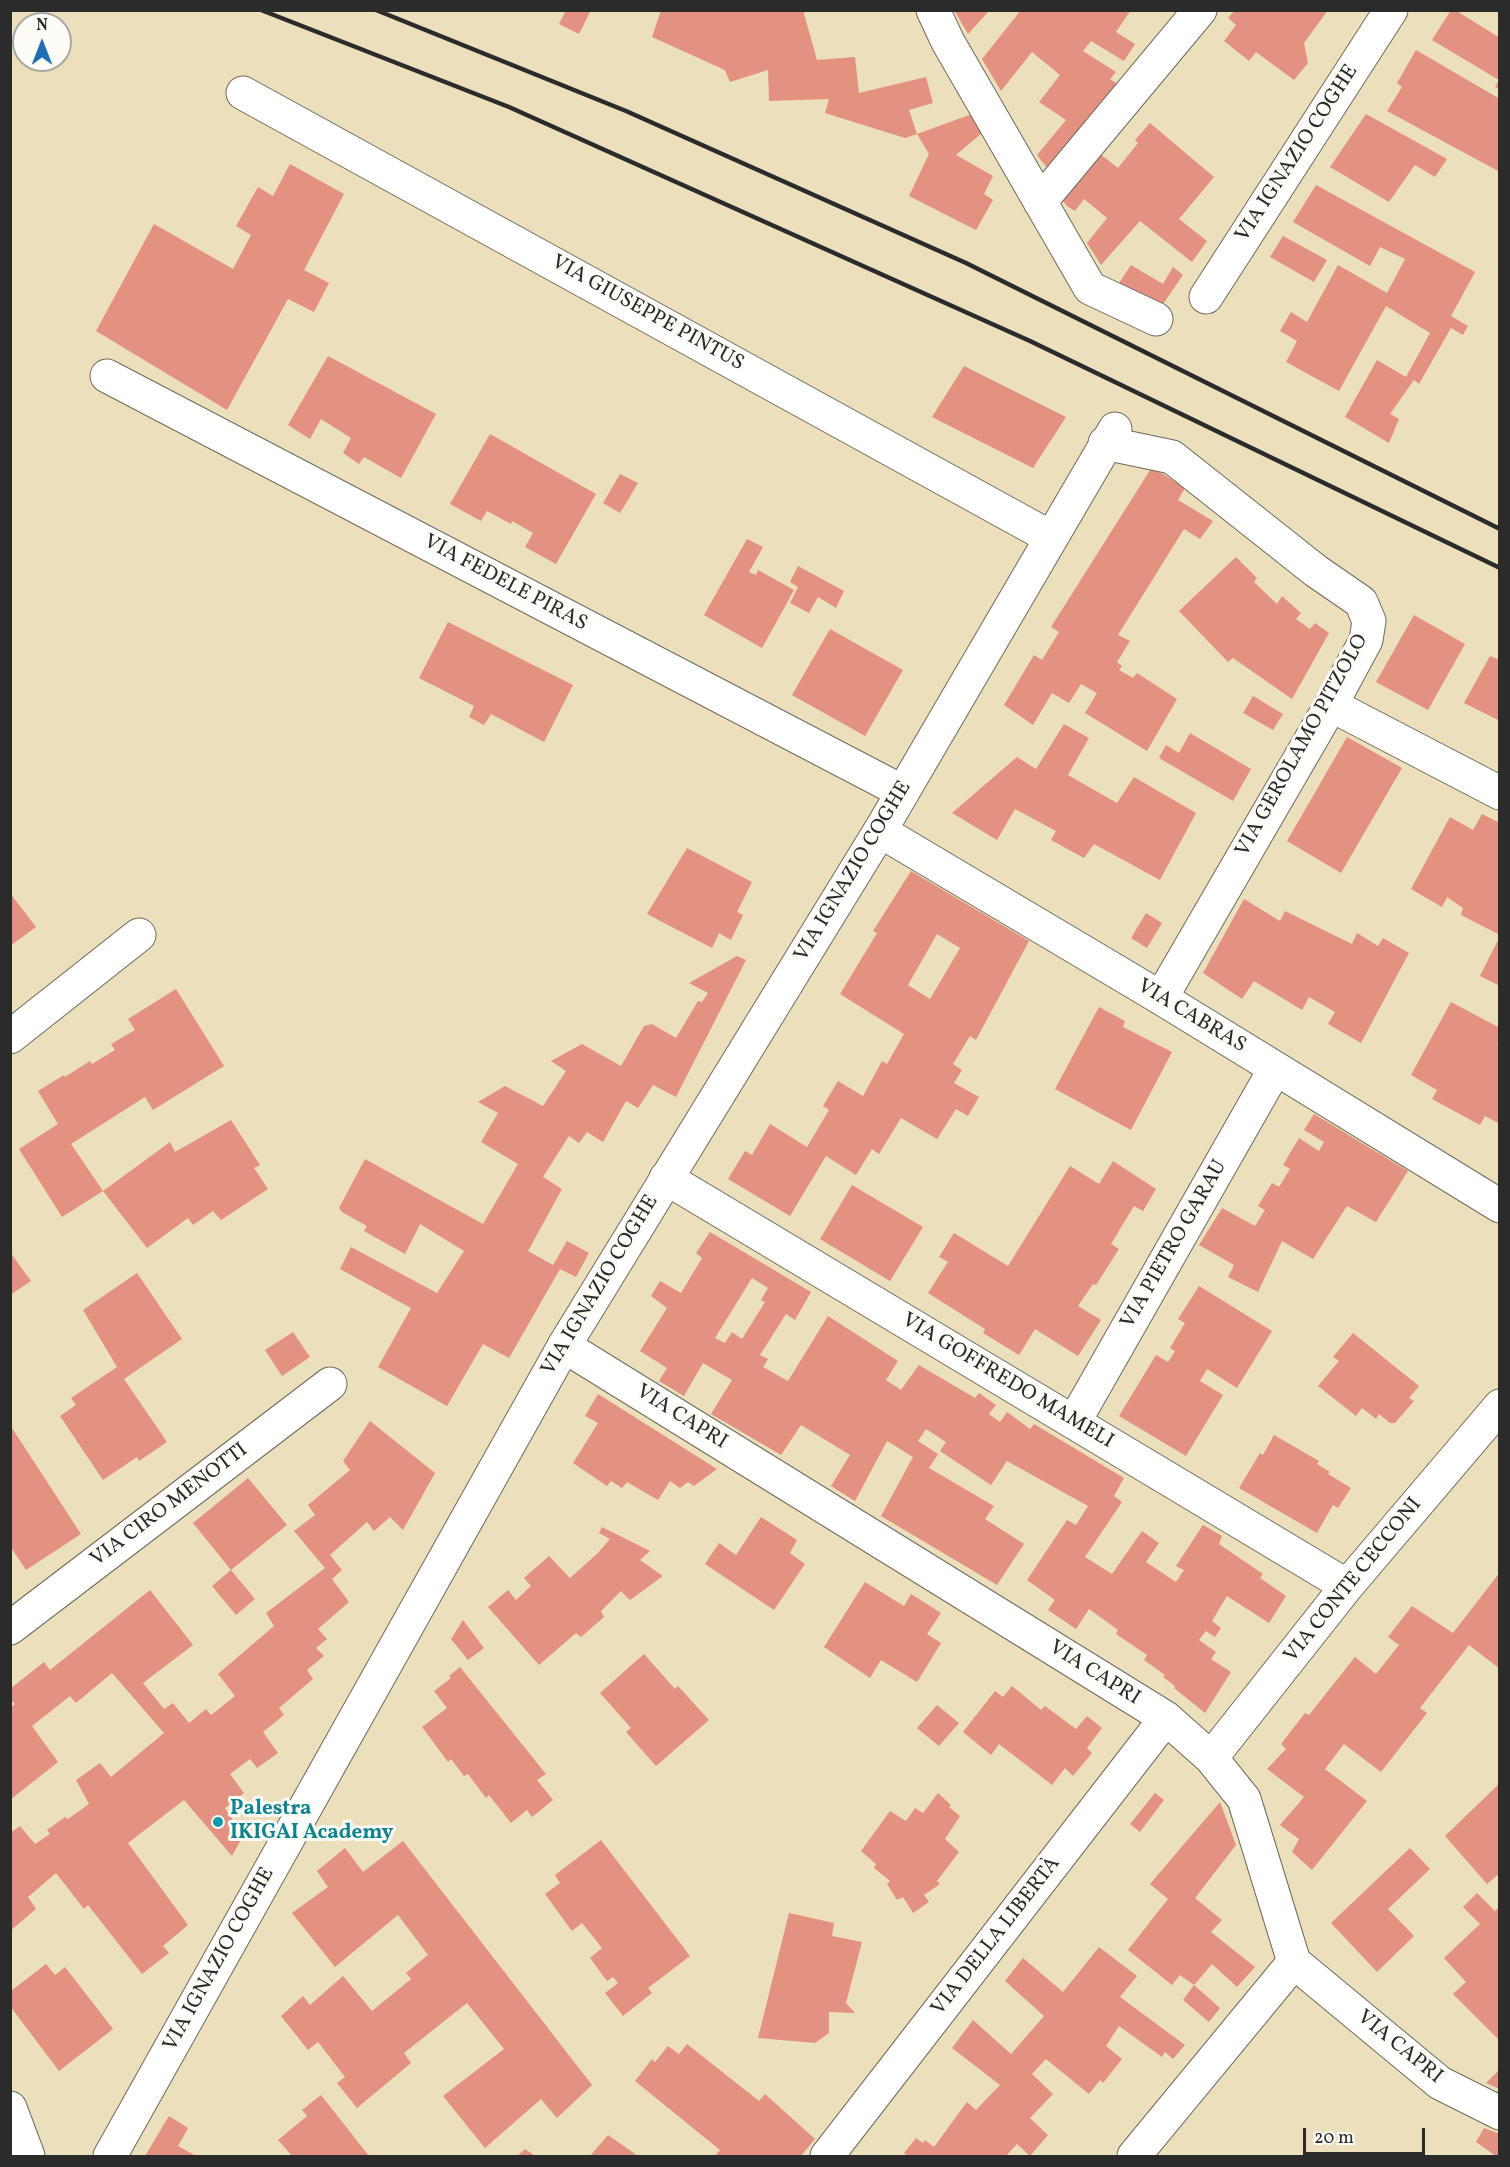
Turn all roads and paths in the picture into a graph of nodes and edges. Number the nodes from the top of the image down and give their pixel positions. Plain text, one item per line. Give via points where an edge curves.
1 (933, 10) edge
2 (1200, 10) edge
3 (1391, 10) edge
4 (243, 93) dead end
5 (1040, 202) junction
6 (1206, 297) dead end
7 (1156, 319) dead end
8 (107, 376) dead end
9 (1110, 436) joint
10 (1050, 537) junction
11 (1331, 705) junction
12 (903, 792) junction
13 (1500, 793) edge
14 (880, 831) junction
15 (139, 935) dead end
16 (1161, 998) junction
17 (10, 1037) edge
18 (1275, 1069) junction
19 (666, 1178) junction
20 (1500, 1206) edge
21 (564, 1346) junction
22 (330, 1384) dead end
23 (1500, 1406) edge
24 (1074, 1422) junction
25 (1347, 1586) junction
26 (10, 1628) edge
27 (1166, 1718) junction
28 (1211, 1758) junction
29 (1294, 1962) junction
30 (10, 2108) edge
31 (1500, 2113) edge
32 (28, 2157) edge
33 (110, 2157) edge
34 (827, 2157) edge
35 (1134, 2157) edge

1 - 5 street
2 - 5 street
3 - 6 street, VIA IGNAZIO COGHE
4 - 10 street, VIA GIUSEPPE PINTUS
5 - 7 street via 1090,288
8 - 12 street, VIA FEDELE PIRAS
9 - 10 street, VIA IGNAZIO COGHE
9 - 11 street, VIA GEROLAMO PITZOLO via 1172,458 1361,602 1369,621 1366,640
10 - 12 street, VIA IGNAZIO COGHE
11 - 13 street
11 - 16 street, VIA GEROLAMO PITZOLO
12 - 14 street, VIA IGNAZIO COGHE
14 - 16 street, VIA CABRAS
14 - 19 street, VIA IGNAZIO COGHE
15 - 17 street
16 - 18 street, VIA CABRAS
18 - 20 street, VIA CABRAS
18 - 24 street, VIA PIETRO GARAU
19 - 21 street, VIA IGNAZIO COGHE
19 - 24 street, VIA GOFFREDO MAMELI
21 - 27 street, VIA CAPRI
21 - 33 street, VIA IGNAZIO COGHE
22 - 26 street, VIA CIRO MENOTTI
23 - 25 street, VIA CONTE CECCONI
24 - 25 street, VIA GOFFREDO MAMELI
25 - 28 street, VIA CONTE CECCONI
27 - 28 street, VIA CAPRI
27 - 34 street, VIA DELLA LIBERTÀ
28 - 29 street, VIA CAPRI via 1244,1799
29 - 31 street, VIA CAPRI via 1440,2083
29 - 35 street
30 - 32 street

